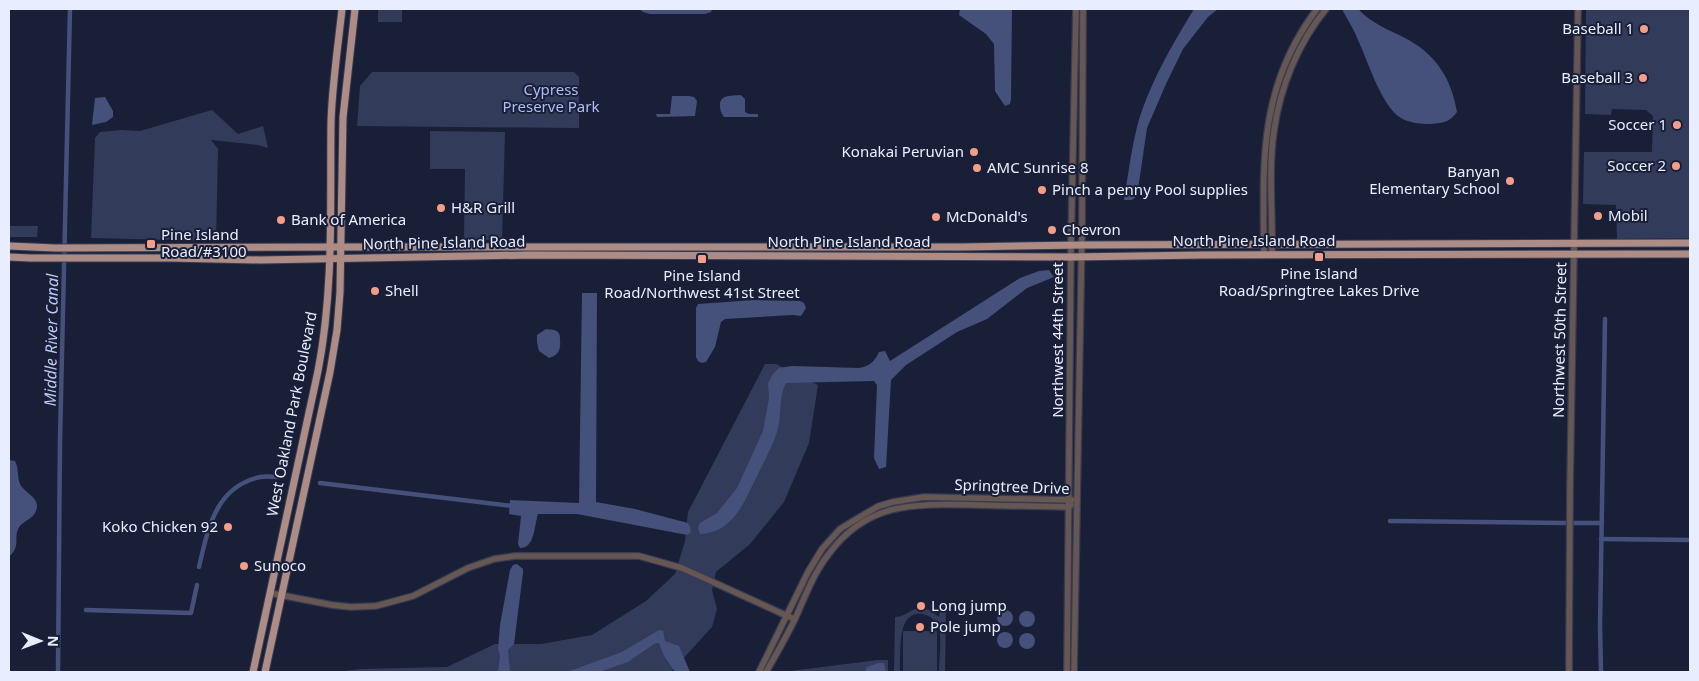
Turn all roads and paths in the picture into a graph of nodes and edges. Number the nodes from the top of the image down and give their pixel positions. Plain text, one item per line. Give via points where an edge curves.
1 (342, 9) edge
2 (355, 9) edge
3 (1076, 9) edge
4 (1083, 9) edge
5 (1317, 9) edge
6 (1326, 9) edge
7 (1578, 9) edge
8 (1690, 243) edge
9 (1473, 244) junction
10 (1574, 244) junction
11 (1071, 245) junction
12 (1081, 245) junction
13 (1205, 245) junction
14 (9, 246) edge
15 (1264, 246) junction
16 (1272, 246) junction
17 (329, 247) junction
18 (341, 247) junction
19 (1458, 254) junction
20 (1574, 254) junction
21 (1690, 254) edge
22 (1154, 255) junction
23 (1268, 255) junction
24 (9, 257) edge
25 (1071, 257) junction
26 (1081, 257) junction
27 (330, 258) junction
28 (341, 258) junction
29 (1069, 499) junction
30 (1077, 502) junction
31 (1069, 507) junction
32 (270, 593) junction
33 (281, 595) junction
34 (1068, 606) junction
35 (1075, 606) junction
36 (787, 615) junction
37 (794, 619) junction
38 (252, 672) edge
39 (265, 672) edge
40 (759, 672) edge
41 (766, 672) edge
42 (1067, 672) edge
43 (1074, 672) edge
44 (1569, 672) edge

1 - 17 main road, West Oakland Park Boulevard via 331,122
2 - 18 main road, West Oakland Park Boulevard via 343,117
3 - 11 street, Northwest 44th Street
4 - 12 street, Northwest 44th Street
5 - 15 street via 1288,56 1271,105 1264,152
6 - 16 street via 1296,58 1279,105 1272,145
7 - 10 street, Northwest 50th Street
8 - 10 main road, North Pine Island Road
9 - 10 main road, North Pine Island Road
9 - 16 main road, North Pine Island Road
9 - 19 main road
10 - 20 street, Northwest 50th Street
11 - 12 main road, North Pine Island Road
11 - 18 main road, North Pine Island Road
11 - 25 street, Northwest 44th Street
12 - 13 main road, North Pine Island Road
12 - 26 street, Northwest 44th Street
13 - 15 main road, North Pine Island Road
13 - 22 main road via 1196,251
14 - 17 main road, North Pine Island Road
15 - 16 main road, North Pine Island Road
15 - 23 street
16 - 23 street
17 - 18 main road, North Pine Island Road
17 - 27 main road, West Oakland Park Boulevard
18 - 28 main road, West Oakland Park Boulevard
19 - 20 main road, North Pine Island Road
19 - 23 main road, North Pine Island Road
20 - 21 main road, North Pine Island Road
20 - 44 street, Northwest 50th Street
22 - 23 main road, North Pine Island Road
22 - 26 main road, North Pine Island Road
24 - 27 main road, North Pine Island Road
25 - 26 main road, North Pine Island Road
25 - 28 main road, North Pine Island Road
25 - 29 street, Northwest 44th Street
26 - 30 street, Northwest 44th Street
27 - 28 main road, North Pine Island Road
27 - 32 main road, West Oakland Park Boulevard via 322,352
28 - 33 main road, West Oakland Park Boulevard via 339,315 330,372
29 - 30 street, Springtree Drive
29 - 31 street, Northwest 44th Street
29 - 36 street, Springtree Drive via 924,497 879,506 840,529 828,541
30 - 31 street, Springtree Drive
30 - 35 street, Northwest 44th Street
31 - 34 street, Northwest 44th Street
31 - 37 street, Springtree Drive via 925,505 898,507 884,512 857,525 828,554
32 - 33 street
32 - 38 main road, West Oakland Park Boulevard
33 - 36 street via 351,607 376,606 413,596 468,568 494,559 515,556 639,556 682,568
33 - 39 main road, West Oakland Park Boulevard
34 - 35 street
34 - 42 street, Northwest 44th Street
35 - 43 street, Northwest 44th Street
36 - 37 street
36 - 40 street, Springtree Drive
37 - 41 street, Springtree Drive

